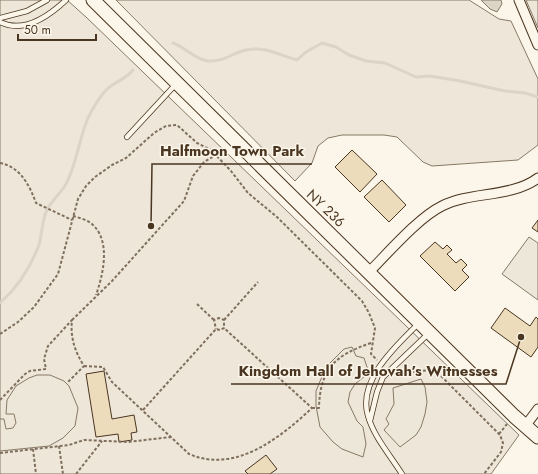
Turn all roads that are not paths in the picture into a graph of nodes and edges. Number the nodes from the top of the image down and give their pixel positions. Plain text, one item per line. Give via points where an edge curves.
1 (47, 0) edge
2 (66, 0) edge
3 (93, 0) edge
4 (519, 0) edge
5 (0, 18) edge
6 (0, 22) edge
7 (538, 45) edge
8 (177, 83) junction
9 (127, 137) dead end
10 (538, 178) edge
11 (369, 272) junction
12 (420, 322) junction
13 (430, 332) junction
14 (538, 409) edge
15 (370, 421) junction
16 (526, 425) junction
17 (538, 436) edge
18 (402, 474) edge

1 - 5 lane via 27,11
2 - 6 lane via 51,14 36,22 9,26
3 - 8 main road, NY 236 / NY 236
4 - 7 street
8 - 9 lane
8 - 11 main road, NY 236 / NY 236
10 - 11 street via 521,187 463,198 442,206 427,216
11 - 12 main road, NY 236 / NY 236
12 - 13 main road, NY 236 / NY 236
12 - 15 lane via 387,356 375,374 368,390
13 - 15 lane via 383,377
13 - 16 main road, NY 236 / NY 236
14 - 16 street
15 - 18 lane via 379,440
16 - 17 main road, NY 236 / NY 236

